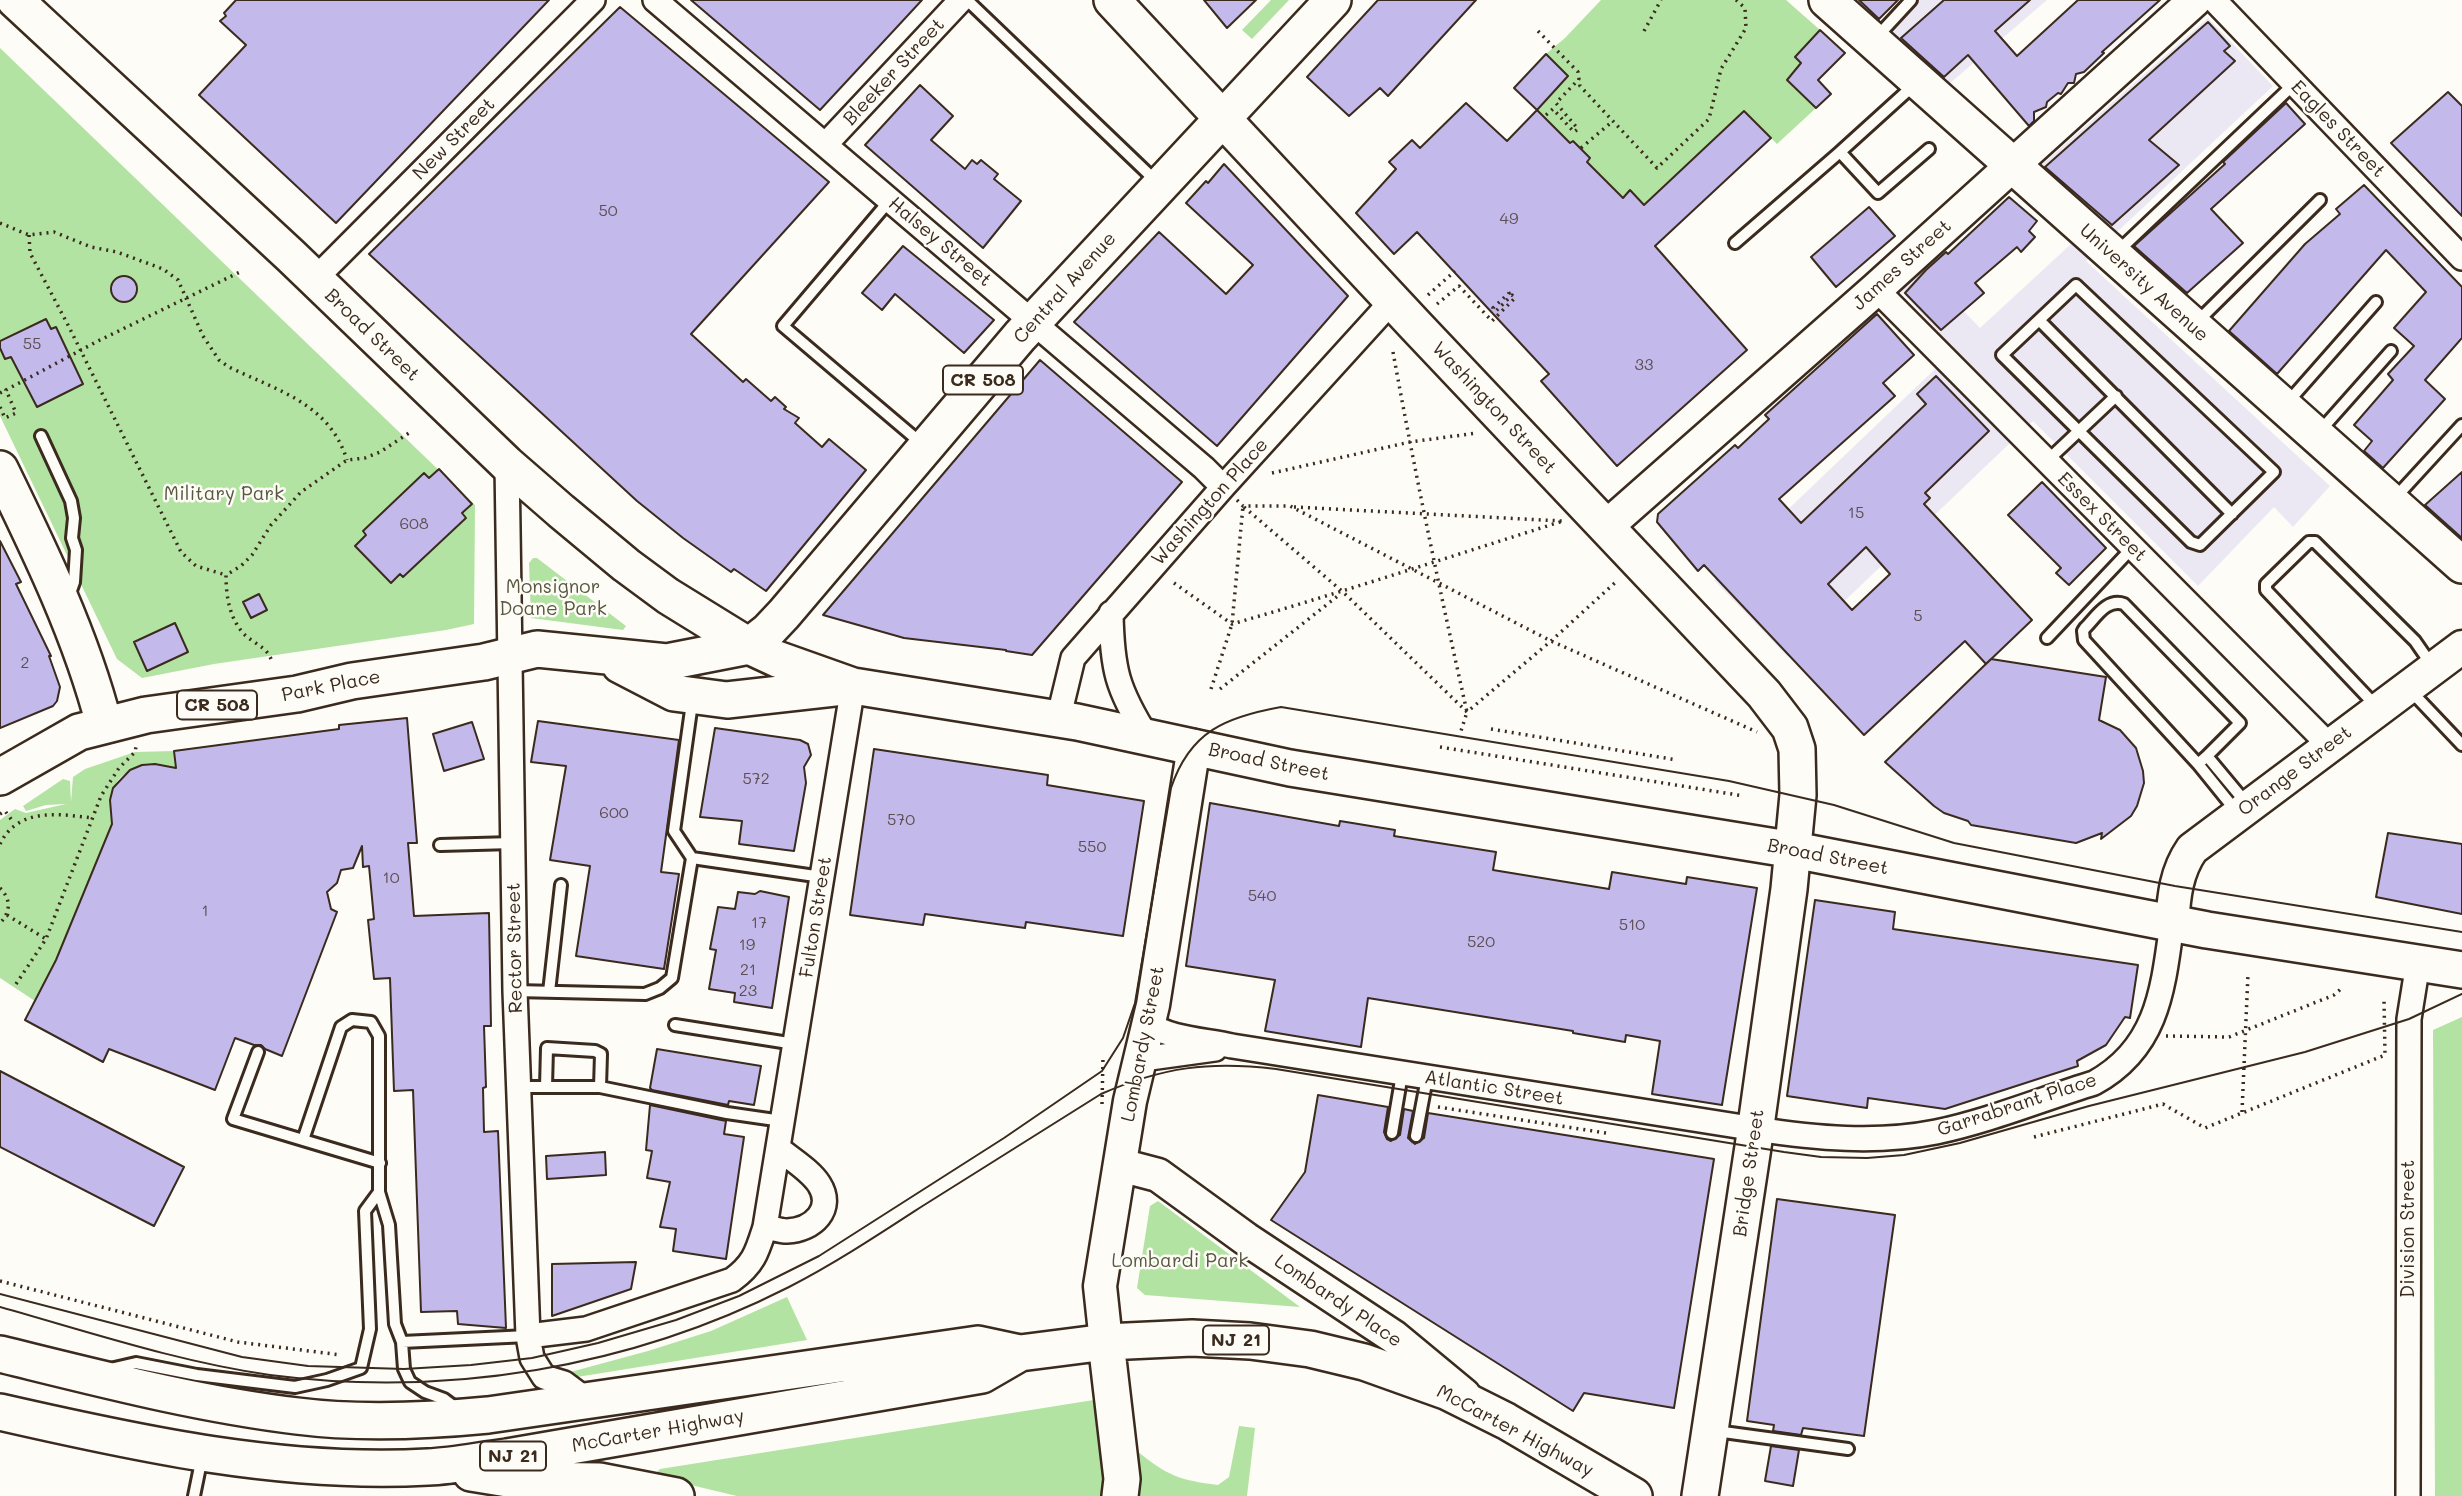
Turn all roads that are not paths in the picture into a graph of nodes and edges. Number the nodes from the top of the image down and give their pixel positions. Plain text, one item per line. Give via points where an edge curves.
1 (593, 0) edge
2 (655, 0) edge
3 (961, 0) edge
4 (967, 0) edge
5 (1112, 0) edge
6 (1333, 0) edge
7 (1828, 0) edge
8 (1911, 0) edge
9 (2195, 0) edge
10 (2214, 0) edge
11 (23, 2) edge
12 (1874, 41) junction
13 (1919, 81) junction
14 (2294, 83) junction
15 (1223, 117) junction
16 (826, 144) junction
17 (1929, 149) dead end
18 (1840, 152) junction
19 (2012, 166) junction
20 (1160, 185) junction
21 (890, 200) junction
22 (2320, 200) dead end
23 (1735, 243) dead end
24 (2113, 254) junction
25 (2462, 258) edge
26 (315, 279) junction
27 (1876, 289) junction
28 (1392, 301) junction
29 (2376, 302) dead end
30 (2039, 320) junction
31 (1033, 321) junction
32 (2193, 326) junction
33 (2391, 351) dead end
34 (2116, 397) junction
35 (2284, 407) junction
36 (2462, 425) edge
37 (2080, 431) junction
38 (41, 436) dead end
39 (2316, 436) junction
40 (926, 447) junction
41 (2047, 461) junction
42 (507, 464) junction
43 (0, 469) edge
44 (1223, 487) junction
45 (2391, 503) junction
46 (2232, 514) junction
47 (1606, 527) junction
48 (2133, 547) junction
49 (2462, 565) edge
50 (64, 608) junction
51 (1111, 613) junction
52 (2047, 638) dead end
53 (749, 646) junction
54 (2462, 647) edge
55 (509, 655) junction
56 (604, 657) junction
57 (2434, 667) junction
58 (853, 685) junction
59 (2407, 687) junction
60 (685, 695) junction
61 (2378, 708) junction
62 (1058, 720) junction
63 (104, 724) junction
64 (1147, 737) junction
65 (2329, 745) junction
66 (2462, 745) edge
67 (1194, 746) junction
68 (2203, 760) junction
69 (0, 777) edge
70 (2243, 810) junction
71 (513, 843) junction
72 (440, 845) dead end
73 (1794, 850) junction
74 (692, 858) junction
75 (822, 877) junction
76 (561, 885) dead end
77 (2172, 923) junction
78 (2418, 963) junction
79 (2462, 970) edge
80 (515, 991) junction
81 (549, 992) junction
82 (1149, 1023) junction
83 (675, 1025) dead end
84 (795, 1044) junction
85 (1232, 1046) junction
86 (258, 1052) dead end
87 (1140, 1062) junction
88 (1402, 1074) junction
89 (1427, 1078) junction
90 (519, 1087) junction
91 (546, 1087) junction
92 (600, 1087) junction
93 (782, 1121) junction
94 (1756, 1129) junction
95 (1392, 1133) dead end
96 (1416, 1136) dead end
97 (303, 1140) junction
98 (778, 1148) junction
99 (380, 1163) junction
100 (1120, 1165) junction
101 (379, 1192) junction
102 (765, 1227) junction
103 (392, 1281) junction
104 (369, 1282) junction
105 (528, 1336) junction
106 (402, 1342) junction
107 (1106, 1342) junction
108 (1020, 1353) junction
109 (0, 1354) edge
110 (83, 1374) junction
111 (588, 1401) junction
112 (1478, 1407) junction
113 (0, 1412) edge
114 (467, 1417) junction
115 (1710, 1430) junction
116 (1848, 1448) dead end
117 (202, 1454) junction
118 (430, 1467) junction
119 (194, 1496) edge
120 (676, 1496) edge
121 (1120, 1496) edge
122 (1634, 1496) edge
123 (1700, 1496) edge
124 (2408, 1496) edge

1 - 26 street, New Street
2 - 16 street, Halsey Street
3 - 16 street, Bleeker Street
4 - 20 lane
5 - 15 main road, Washington Street
6 - 15 main road, Central Avenue / CR 508
7 - 12 main road, University Avenue
8 - 12 lane
9 - 19 street, James Street
10 - 14 street, Eagles Street
11 - 26 main road, Broad Street
12 - 13 main road, University Avenue
13 - 18 lane
13 - 19 main road, University Avenue
14 - 24 lane
14 - 25 street, Eagles Street
15 - 20 main road, Central Avenue / CR 508
15 - 28 main road, Washington Street
16 - 21 street, Halsey Street
17 - 18 lane via 1878,193
18 - 23 lane
19 - 24 main road, University Avenue
19 - 27 street, James Street
20 - 31 main road, Central Avenue / CR 508
21 - 31 street, Halsey Street
21 - 40 lane via 783,326
22 - 32 lane
24 - 32 main road, University Avenue
26 - 42 main road, Broad Street
27 - 41 street, Essex Street
27 - 47 street, James Street
28 - 44 street, Washington Place
28 - 47 main road, Washington Street
29 - 35 lane
30 - 34 lane
30 - 37 lane via 2002,355
30 - 46 lane via 2076,285 2274,472
31 - 40 main road, Central Avenue / CR 508
31 - 44 street, Halsey Street
32 - 35 main road, University Avenue
33 - 39 lane
34 - 37 lane
34 - 46 lane
35 - 39 main road, University Avenue
36 - 45 lane
37 - 41 lane
37 - 46 lane via 2195,545 2202,544
38 - 50 lane via 71,501 74,518 74,582
39 - 45 main road, University Avenue
40 - 53 main road, Central Avenue / CR 508 via 784,614
41 - 48 street, Essex Street
42 - 53 main road, Broad Street via 626,565
42 - 55 street, Rector Street
43 - 50 main road
44 - 51 street, Washington Place
45 - 49 main road, University Avenue
47 - 73 main road, Washington Street via 1764,694 1790,728 1799,768
48 - 52 lane
48 - 65 street, Essex Street
50 - 63 main road
51 - 62 street, Washington Place via 1073,658
51 - 64 street via 1116,675 1127,705
53 - 56 main road, Park Place / CR 508 via 667,662
53 - 58 main road, Broad Street
54 - 57 street, Orange Street
55 - 56 main road, Park Place / CR 508 via 537,649
55 - 63 main road, Park Place / CR 508
55 - 71 street, Rector Street
56 - 60 main road
57 - 59 street, Orange Street
57 - 61 lane via 2415,641 2315,542 2309,542 2266,584 2266,590
58 - 60 main road via 727,700
58 - 62 main road
58 - 75 street, Fulton Street
59 - 61 street, Orange Street
59 - 66 lane
60 - 74 lane via 691,710 674,831
61 - 65 street, Orange Street
62 - 64 main road, Broad Street
63 - 69 main road, CR 508 via 60,741
64 - 67 main road, Broad Street
65 - 70 street, Orange Street
67 - 73 main road, Broad Street via 1290,768
67 - 82 street, Lombardy Street
68 - 68 lane via 2240,723 2120,601 2110,603 2085,628 2084,640
68 - 70 lane
70 - 77 street, Orange Street via 2184,860 2175,886
71 - 72 lane
71 - 80 street, Rector Street
73 - 77 main road, Broad Street
73 - 94 main road, Bridge Street
74 - 75 lane
74 - 81 lane via 672,978 645,994
75 - 84 street, Fulton Street
76 - 81 lane
77 - 78 main road, Broad Street
77 - 94 street, Garrabrant Place via 2159,1002 2150,1027 2125,1061 2094,1083 1936,1132 1842,1139
78 - 79 main road, Broad Street
78 - 124 street, Division Street via 2409,1028
80 - 81 lane
80 - 90 street, Rector Street
82 - 85 street, Atlantic Street via 1157,1031
82 - 87 street, Lombardy Street
83 - 84 lane
84 - 93 street, Fulton Street
85 - 87 street, Atlantic Street
85 - 88 street, Atlantic Street
86 - 97 lane via 233,1119
87 - 100 street, Lombardy Street
88 - 89 street, Atlantic Street
88 - 95 lane
89 - 94 street, Atlantic Street
89 - 96 lane
90 - 91 lane
90 - 105 street, Rector Street
91 - 92 lane
91 - 92 lane via 547,1048 599,1053
92 - 93 lane
93 - 98 street, Fulton Street
94 - 115 main road, Bridge Street
97 - 99 lane
97 - 99 lane via 341,1027 352,1020 371,1022 379,1036
98 - 102 street, Fulton Street
98 - 102 street via 817,1181 825,1205 820,1217 800,1229
99 - 101 lane
100 - 107 street, Lombardy Street via 1100,1286
100 - 112 street, Lombardy Place via 1158,1175 1394,1337
101 - 103 lane via 389,1225
101 - 104 lane via 365,1211
102 - 105 street, Fulton Street via 756,1255 732,1280 586,1329
103 - 104 lane
103 - 106 lane via 395,1324
104 - 110 lane via 370,1329 361,1368 327,1380 295,1387 136,1363
105 - 106 lane
105 - 111 street, Rector Street via 532,1358 544,1377 564,1383
106 - 114 lane via 410,1382
107 - 108 main road, McCarter Highway / NJ 21
107 - 112 main road, McCarter Highway / NJ 21 via 1192,1338 1310,1349 1410,1377
107 - 121 main road via 1122,1479
108 - 111 main road, McCarter Highway / NJ 21 via 978,1344
108 - 118 main road, McCarter Highway / NJ 21 via 982,1376
109 - 110 main road, McCarter Highway / NJ 21
110 - 114 main road, McCarter Highway / NJ 21 via 227,1406 300,1416 373,1420
111 - 114 main road, McCarter Highway / NJ 21
112 - 122 main road, McCarter Highway / NJ 21
113 - 117 main road, McCarter Highway / NJ 21
115 - 116 lane
115 - 123 main road, Bridge Street
117 - 118 main road, McCarter Highway / NJ 21 via 306,1466
117 - 119 lane
118 - 120 main road via 514,1480 599,1481

